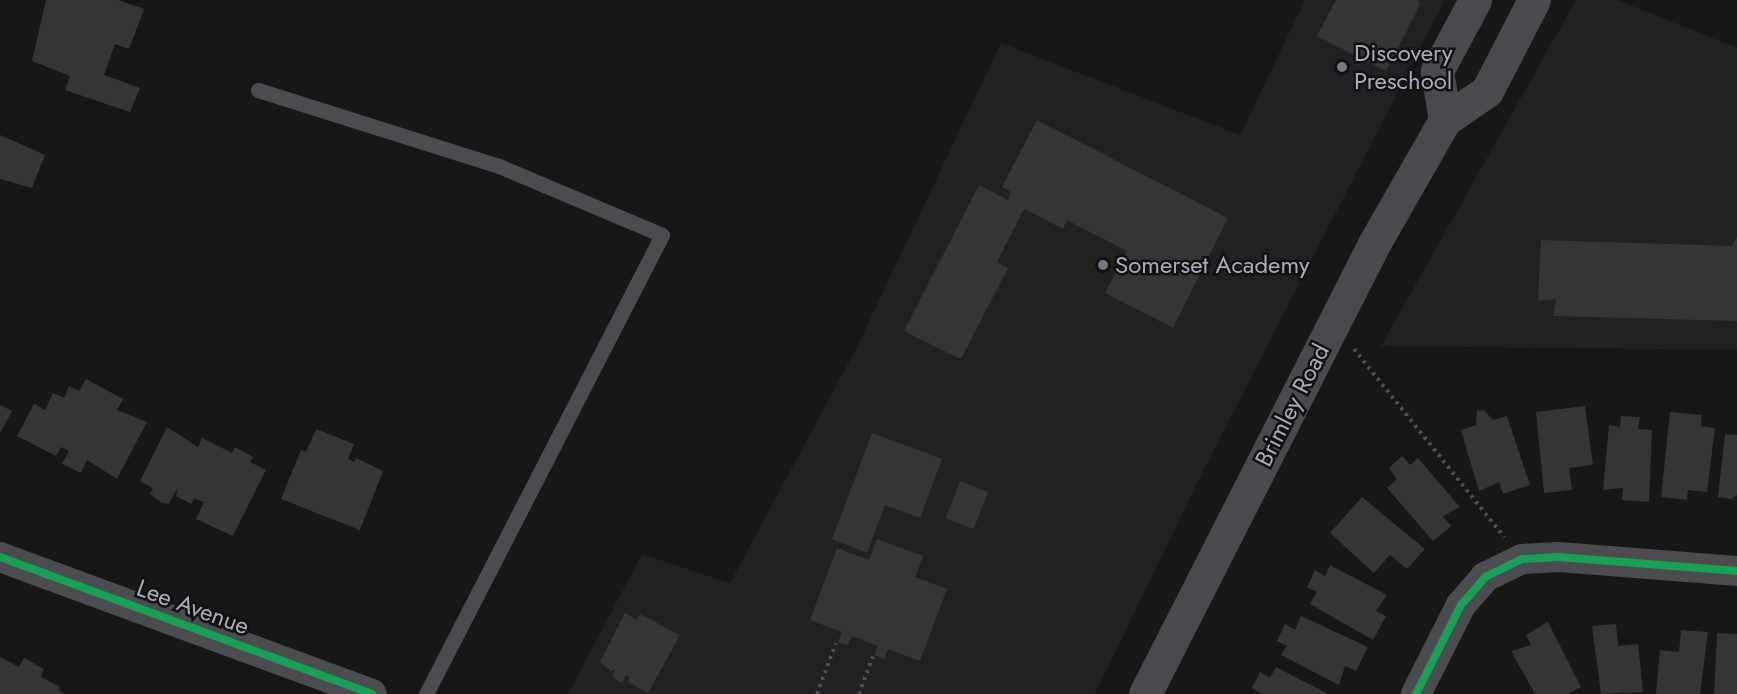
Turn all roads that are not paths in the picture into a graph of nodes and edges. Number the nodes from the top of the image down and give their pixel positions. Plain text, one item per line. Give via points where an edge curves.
1 (1476, 0) edge
2 (1534, 0) edge
3 (258, 90) dead end
4 (1445, 120) junction
5 (0, 557) edge
6 (1737, 571) edge
7 (372, 694) edge
8 (426, 694) edge
9 (1145, 694) edge
10 (1416, 694) edge

1 - 4 main road via 1437,71
2 - 4 main road, Brimley Road via 1487,91
3 - 8 lane via 499,166 662,235
4 - 9 main road, Brimley Road via 1331,328
5 - 7 street, Lee Avenue
6 - 10 street via 1559,557 1522,560 1485,577 1461,605

